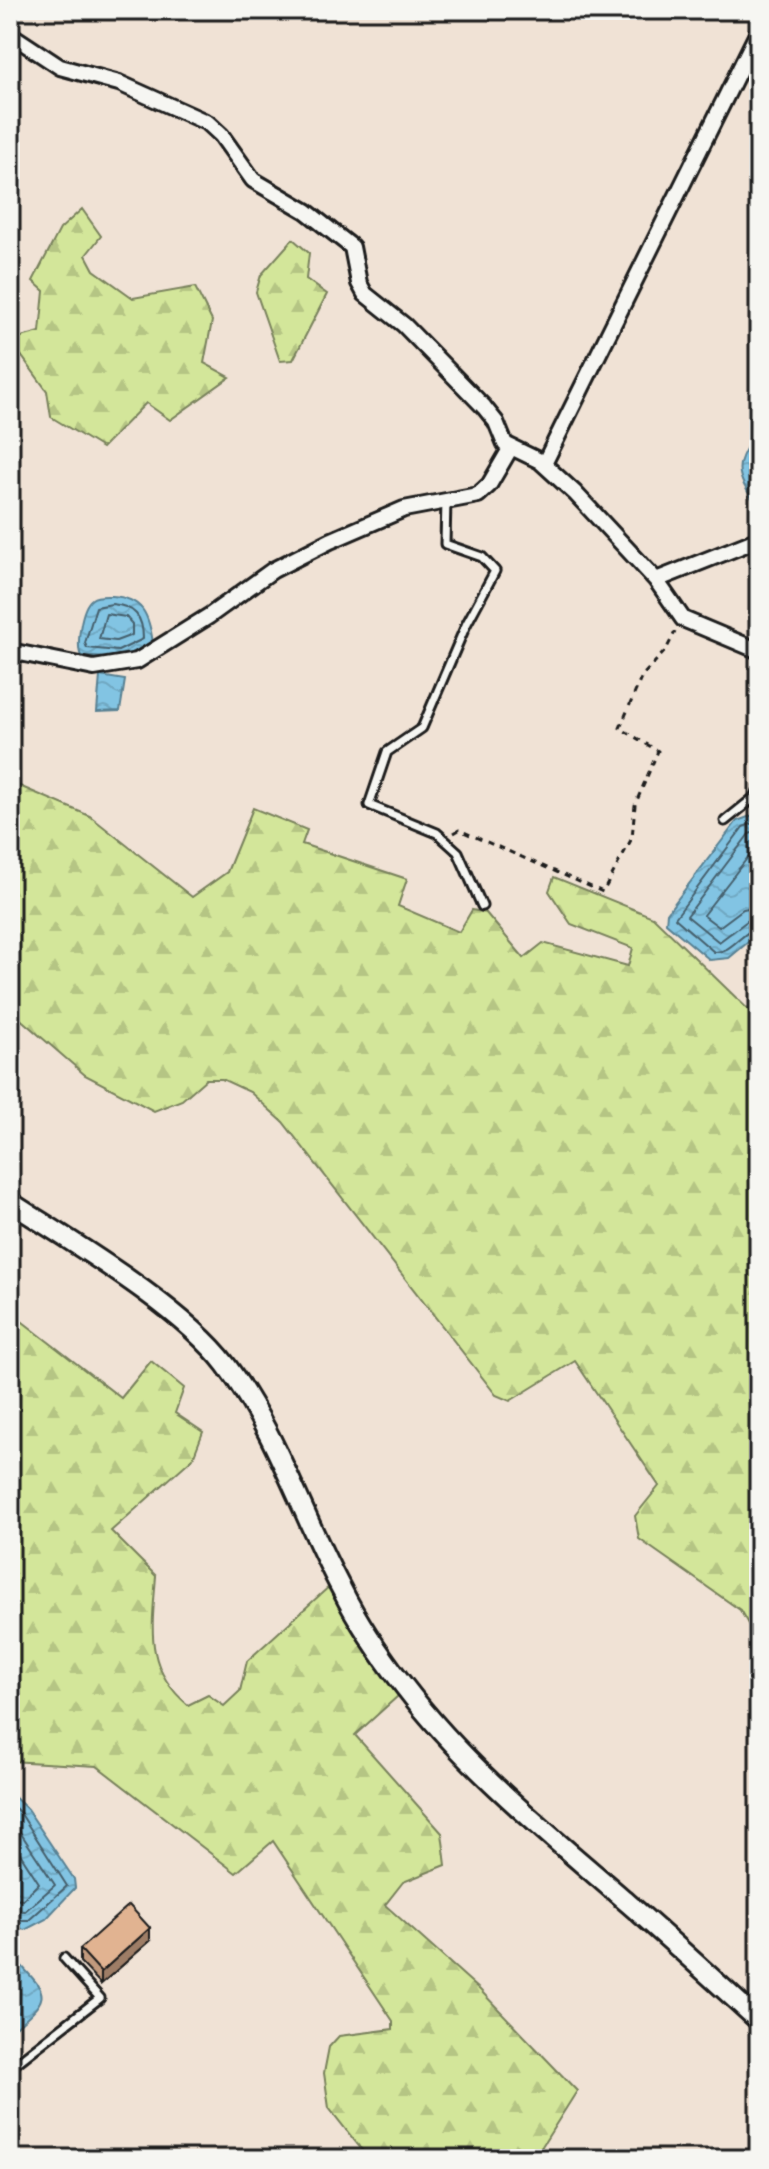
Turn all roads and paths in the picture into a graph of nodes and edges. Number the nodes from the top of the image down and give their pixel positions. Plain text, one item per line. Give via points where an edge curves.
1 (759, 30) edge
2 (10, 34) edge
3 (510, 449) junction
4 (544, 464) junction
5 (446, 500) junction
6 (759, 539) edge
7 (656, 580) junction
8 (683, 619) junction
9 (10, 651) edge
10 (759, 651) edge
11 (759, 671) edge
12 (759, 717) edge
13 (759, 788) edge
14 (725, 821) dead end
15 (444, 839) junction
16 (482, 906) dead end
17 (10, 1202) edge
18 (64, 1958) dead end
19 (759, 2021) edge
20 (10, 2068) edge

1 - 4 street
2 - 3 street via 60,67 119,83 213,126 253,180 306,211 352,247 365,294 404,325 484,407
3 - 4 street
3 - 5 street via 484,490
4 - 7 street
5 - 9 street via 385,516 273,570 137,661 94,668
5 - 15 lane via 445,544 482,557 495,571 422,728 387,752 369,805
6 - 7 street
7 - 8 street
8 - 10 street
8 - 15 path via 666,650 642,676 620,728 658,751 635,805 632,838 603,892 459,830
11 - 12 lane
13 - 14 lane
15 - 16 lane via 458,852
17 - 19 street via 121,1277 212,1348 279,1457 359,1622 420,1707 519,1811
18 - 20 lane via 100,1998

